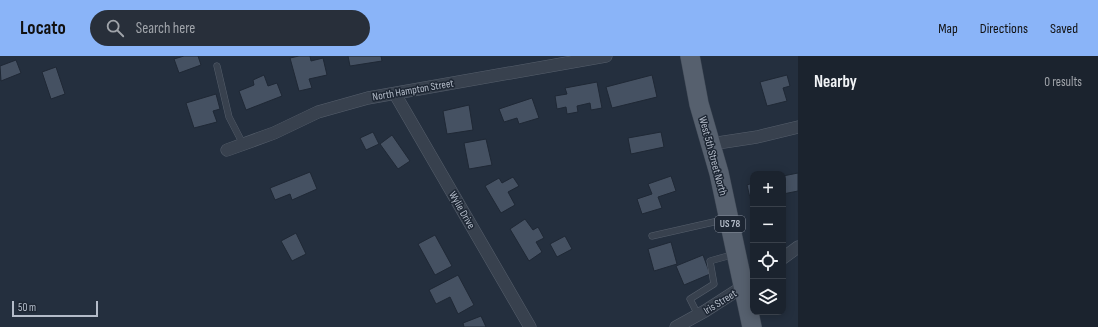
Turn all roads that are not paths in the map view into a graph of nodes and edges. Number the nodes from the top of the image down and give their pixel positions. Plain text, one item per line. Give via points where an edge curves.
1 (606, 56) edge
2 (690, 56) edge
3 (217, 66) dead end
4 (395, 94) junction
5 (798, 126) edge
6 (243, 144) junction
7 (711, 144) junction
8 (227, 150) dead end
9 (729, 219) junction
10 (652, 236) dead end
11 (798, 247) edge
12 (736, 254) junction
13 (786, 256) edge
14 (748, 284) edge
15 (698, 315) junction
16 (530, 327) edge
17 (676, 327) edge
18 (752, 327) edge

1 - 4 street, North Hampton Street
2 - 7 main road, West 5th Street North / US 78 via 699,104
3 - 6 lane via 229,117
4 - 6 street, North Hampton Street via 368,98 318,112 274,134
4 - 16 street, Wylie Drive
5 - 7 street via 757,137
6 - 8 street, North Hampton Street
7 - 9 main road, West 5th Street North / US 78
9 - 10 lane
9 - 12 main road, West 5th Street North / US 78
11 - 13 street
12 - 14 main road, West 5th Street North / US 78
12 - 15 lane via 710,261 714,284 690,299
14 - 15 street, Iris Street
14 - 18 main road, West 5th Street North / US 78
15 - 17 street, Iris Street

